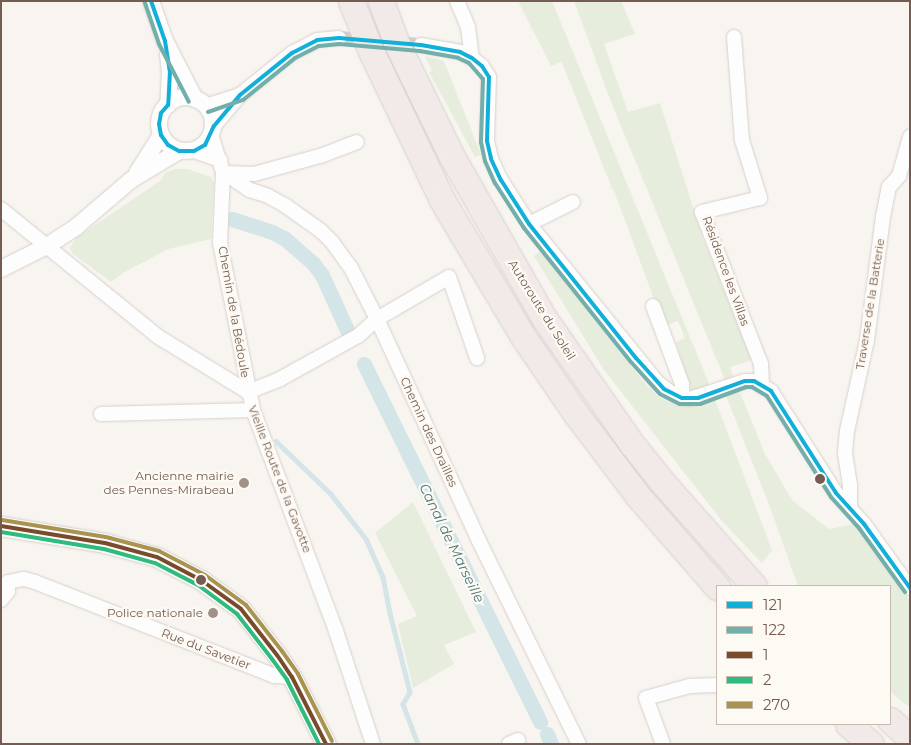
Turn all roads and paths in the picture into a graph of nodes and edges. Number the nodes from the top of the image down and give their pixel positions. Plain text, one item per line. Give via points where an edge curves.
1 (151, 1) edge
2 (351, 1) edge
3 (381, 1) edge
4 (457, 1) edge
5 (734, 37) dead end
6 (339, 38) tunnel mouth
7 (165, 41) junction
8 (421, 45) tunnel mouth
9 (472, 58) junction
10 (240, 95) junction
11 (201, 102) junction
12 (168, 105) junction
13 (213, 131) junction
14 (161, 135) junction
15 (910, 137) edge
16 (357, 142) dead end
17 (186, 151) junction
18 (221, 166) junction
19 (132, 180) junction
20 (573, 202) dead end
21 (1, 209) edge
22 (529, 224) junction
23 (47, 246) junction
24 (1, 269) edge
25 (653, 306) dead end
26 (377, 319) junction
27 (477, 358) dead end
28 (762, 385) junction
29 (248, 392) junction
30 (682, 398) junction
31 (252, 410) junction
32 (101, 414) dead end
33 (850, 507) junction
34 (1, 526) edge
35 (5, 578) edge
36 (753, 585) edge
37 (716, 586) edge
38 (910, 588) edge
39 (1, 600) edge
40 (292, 677) junction
41 (716, 685) edge
42 (891, 716) edge
43 (891, 721) edge
44 (840, 725) edge
45 (849, 725) edge
46 (910, 730) edge
47 (910, 738) edge
48 (324, 743) edge
49 (373, 744) edge
50 (579, 744) edge
51 (663, 744) edge
52 (855, 744) edge
53 (871, 744) edge

1 - 7 street
2 - 37 highway via 371,52 442,200 524,338 638,496
3 - 36 highway, Autoroute du Soleil via 396,42 451,155 544,318 632,444
4 - 9 street via 468,27
5 - 28 street, Résidence les Villas via 742,140 760,198 702,212 761,364
6 - 10 street via 317,40 292,53
7 - 11 street
7 - 12 street via 170,71
8 - 9 street via 460,52
9 - 22 street via 489,77 487,141 491,159
10 - 11 street
10 - 13 street
11 - 12 street via 186,97
11 - 13 street via 212,115
12 - 14 street via 161,113
13 - 17 street via 204,145
13 - 18 street, Chemin de la Bédoule
14 - 17 street via 168,145
14 - 19 street
15 - 33 street, Traverse de la Batterie via 899,176 889,187 882,218 867,340 847,431 845,453
16 - 18 street via 324,155 254,174
17 - 18 street
17 - 19 street
18 - 26 street, Chemin des Drailles via 250,190 286,206 321,231 342,253
18 - 29 street, Chemin de la Bédoule via 220,243
19 - 23 street via 76,227
20 - 22 street
21 - 23 street, Vieille Route de la Gavotte
22 - 30 street via 651,376 664,389
23 - 24 street
23 - 29 street, Vieille Route de la Gavotte via 157,336
25 - 30 street via 682,384
26 - 27 street via 449,277
26 - 29 street via 358,336 280,379
26 - 50 street, Chemin des Drailles via 479,541
28 - 30 street via 754,381 736,383 698,398
28 - 33 street via 782,406 836,493
29 - 31 street, Vieille Route de la Gavotte
31 - 32 street
31 - 49 street, Vieille Route de la Gavotte via 336,631
33 - 38 street
34 - 40 main road via 105,543 178,566 241,610
35 - 39 street via 8,592
35 - 40 street, Rue du Savetier via 35,582 275,676
40 - 48 main road
41 - 51 street via 690,686 646,698
42 - 46 highway
43 - 47 highway
44 - 52 highway
45 - 53 highway

